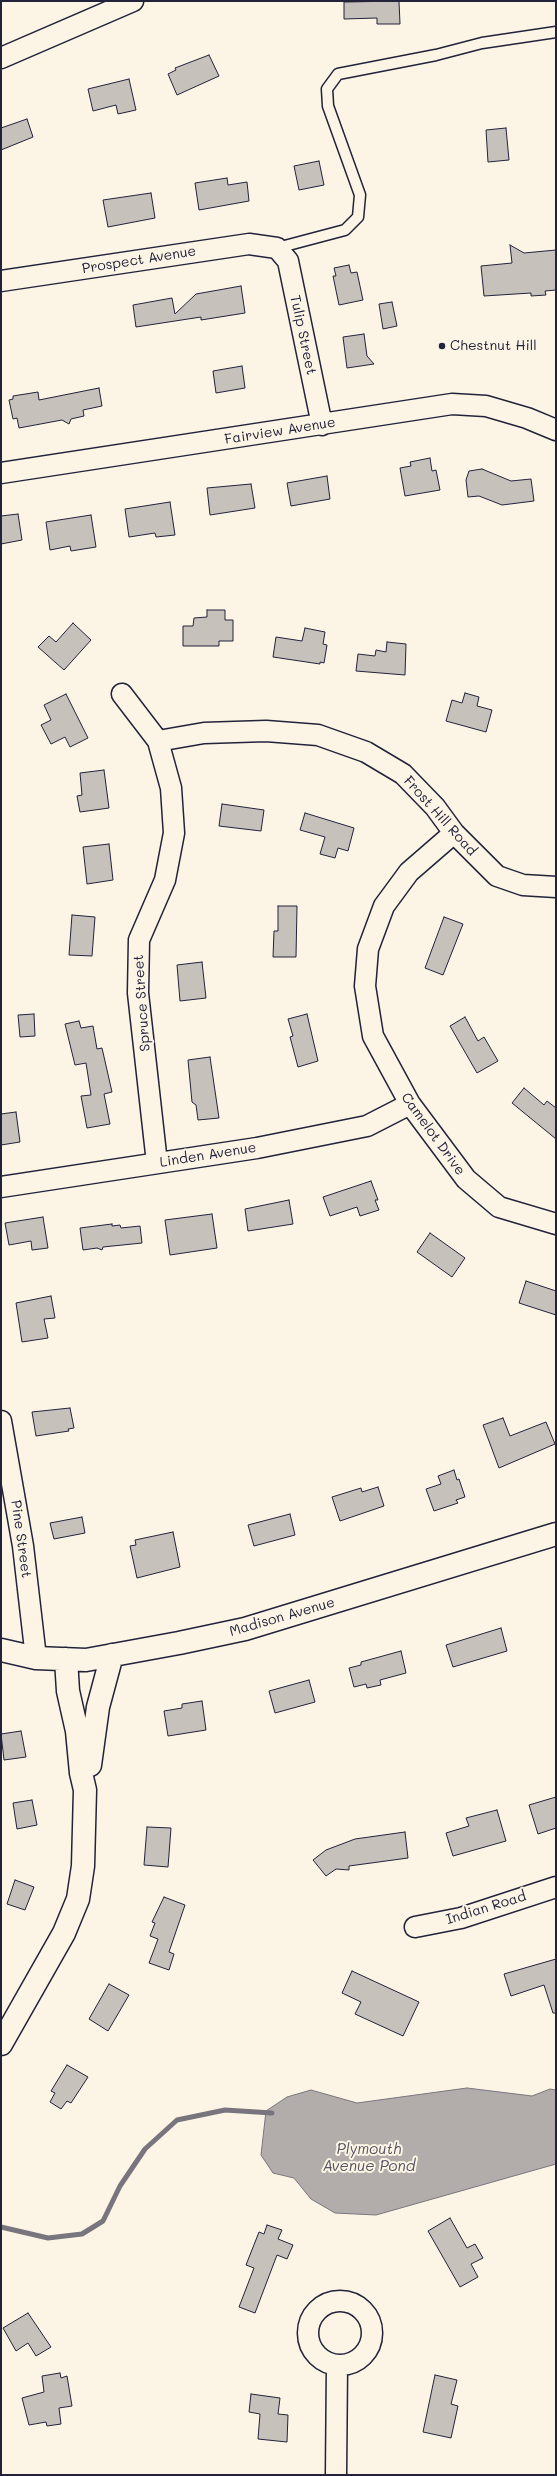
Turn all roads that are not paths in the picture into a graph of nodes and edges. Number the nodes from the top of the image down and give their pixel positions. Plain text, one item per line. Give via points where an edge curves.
1 (133, 1) edge
2 (556, 32) edge
3 (1, 58) edge
4 (278, 248) junction
5 (1, 281) edge
6 (322, 425) junction
7 (556, 430) edge
8 (1, 474) edge
9 (122, 694) dead end
10 (158, 741) junction
11 (454, 833) junction
12 (556, 887) edge
13 (410, 1104) junction
14 (157, 1163) junction
15 (1, 1187) edge
16 (556, 1224) edge
17 (1, 1421) edge
18 (556, 1534) edge
19 (1, 1650) edge
20 (112, 1655) junction
21 (36, 1658) junction
22 (66, 1659) junction
23 (85, 1790) junction
24 (556, 1886) edge
25 (415, 1927) dead end
26 (1, 2044) edge
27 (337, 2365) dead end
28 (336, 2475) edge

1 - 3 street
2 - 4 lane via 482,43 436,55 338,74 327,89 328,106 360,195 358,217 345,230
4 - 5 street, Prospect Avenue via 249,244
4 - 6 street, Tulip Street via 288,261
6 - 7 street, Fairview Avenue via 452,404 486,406
6 - 8 street, Fairview Avenue
9 - 10 street, Spruce Street
10 - 11 street, Frost Hill Road via 204,733 266,731 318,736 366,752 403,774
10 - 14 street, Spruce Street via 171,788 174,833 165,880 138,940 138,985
11 - 12 street, Frost Hill Road via 497,876 523,885
11 - 13 street, Camelot Drive via 409,872 384,906 368,949 365,986 373,1036
13 - 14 street, Linden Avenue via 367,1126 257,1148
13 - 16 street, Camelot Drive via 466,1179 499,1207
14 - 15 street, Linden Avenue
17 - 21 street, Pine Street via 23,1546
18 - 20 street, Madison Avenue via 246,1628
19 - 21 street, Madison Avenue
20 - 22 street, Madison Avenue via 86,1660
20 - 23 street via 98,1707
21 - 22 street, Madison Avenue
22 - 23 street via 68,1691 77,1731
23 - 26 street via 83,1866 78,1899 64,1933
24 - 25 street, Indian Road via 461,1918
27 - 28 street

